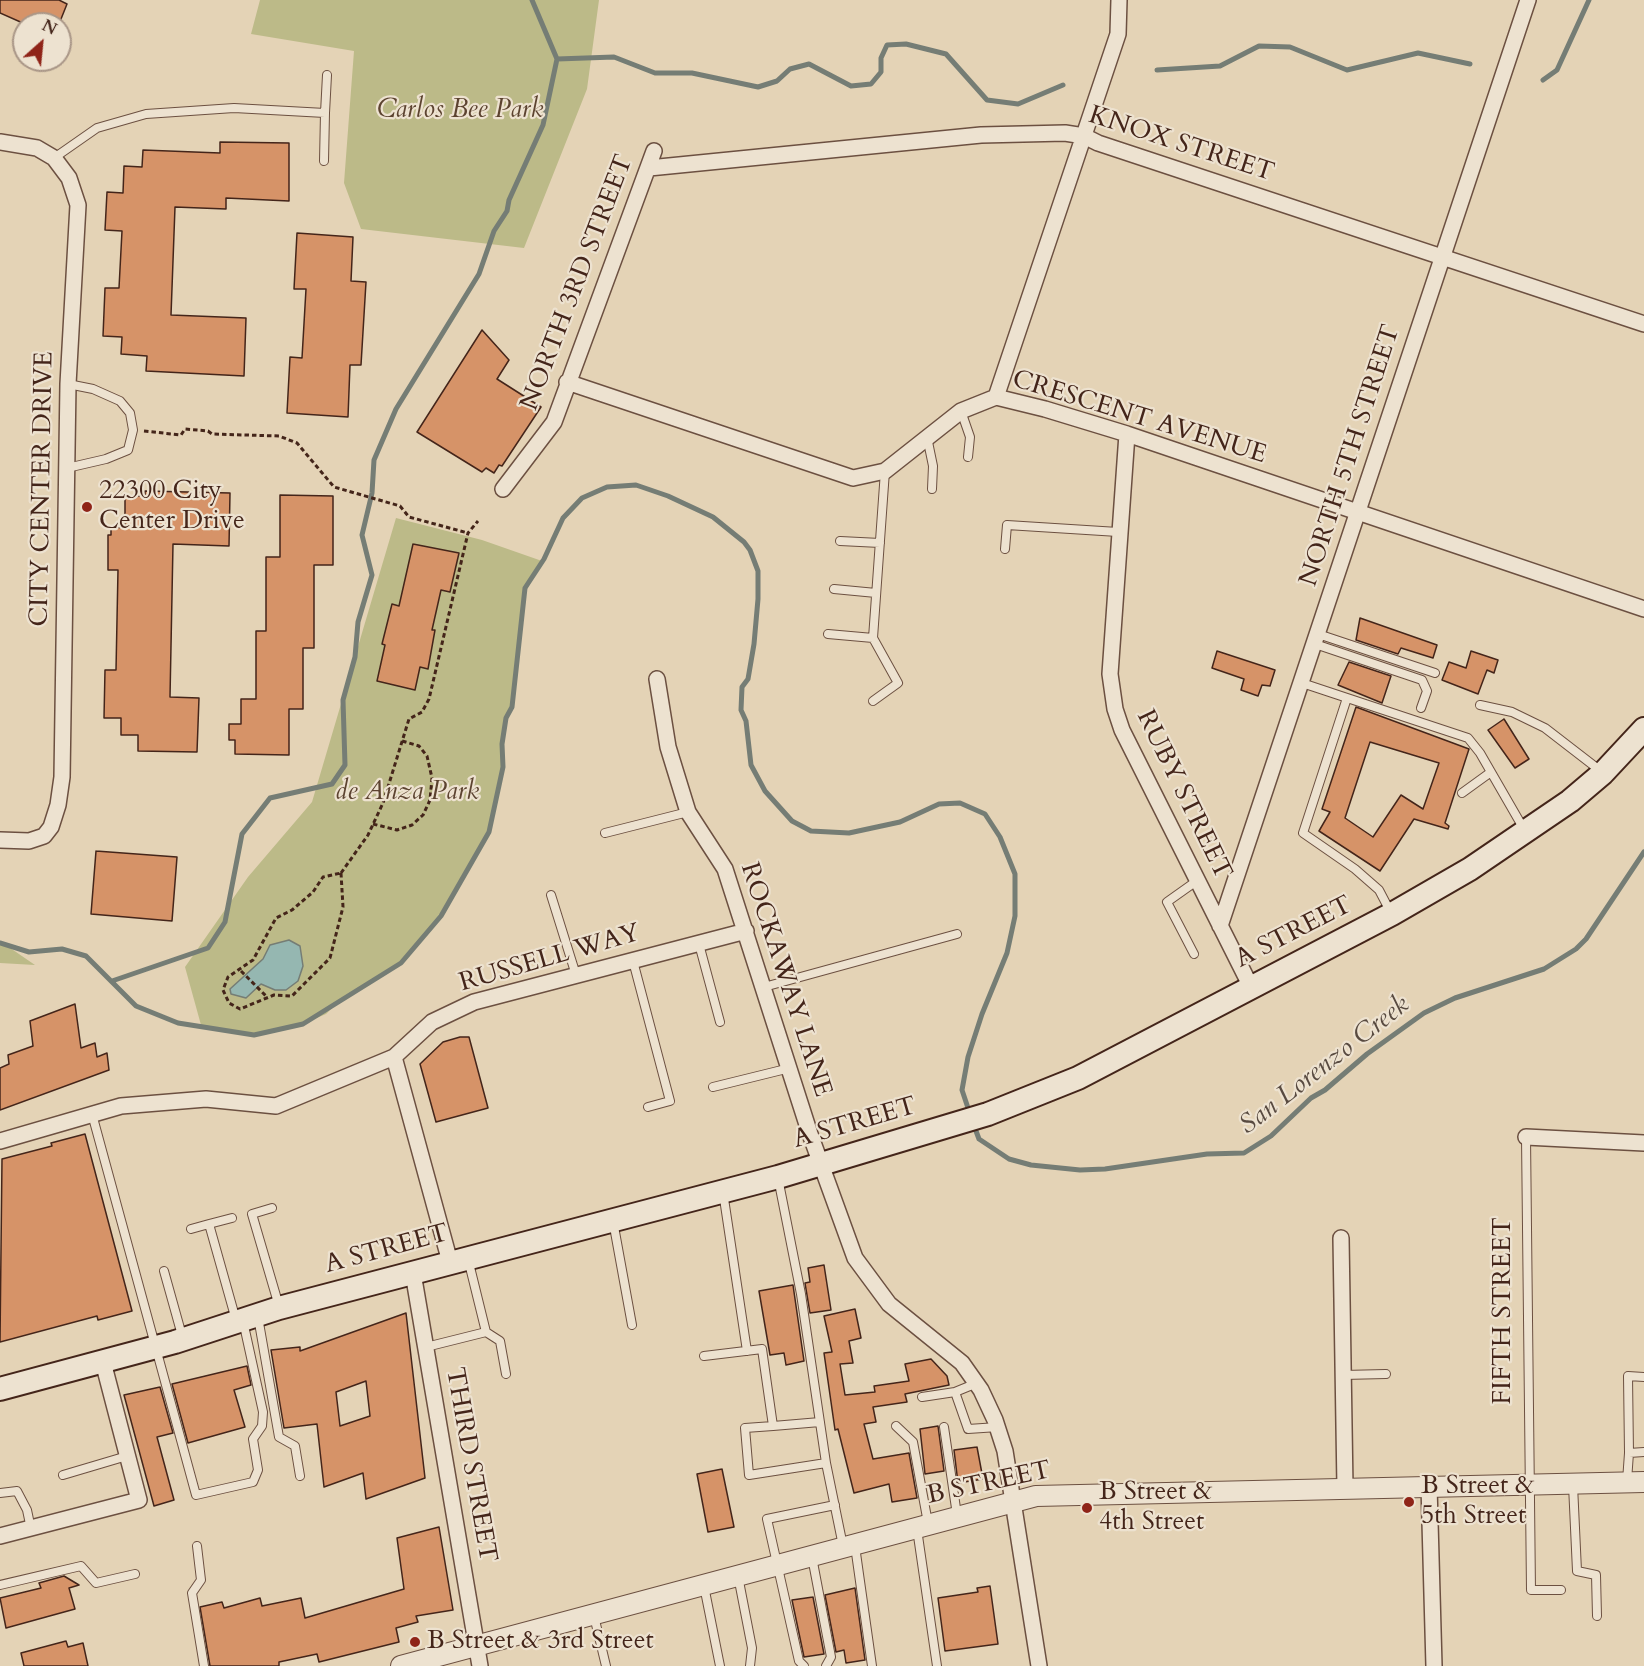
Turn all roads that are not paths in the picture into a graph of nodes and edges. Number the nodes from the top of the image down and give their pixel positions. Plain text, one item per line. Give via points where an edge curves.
1 (1119, 0) edge
2 (1528, 0) edge
3 (327, 75) dead end
4 (325, 113) junction
5 (1084, 136) junction
6 (0, 142) edge
7 (654, 151) dead end
8 (54, 158) junction
9 (324, 160) dead end
10 (649, 168) junction
11 (1442, 257) junction
12 (1644, 324) edge
13 (567, 382) junction
14 (68, 384) junction
15 (996, 398) junction
16 (961, 411) junction
17 (1127, 434) junction
18 (927, 437) junction
19 (968, 457) dead end
20 (67, 468) junction
21 (885, 471) junction
22 (503, 489) dead end
23 (932, 489) dead end
24 (1356, 512) junction
25 (1118, 532) junction
26 (840, 542) dead end
27 (880, 543) junction
28 (1005, 549) dead end
29 (834, 589) dead end
30 (876, 593) junction
31 (1644, 609) edge
32 (828, 634) dead end
33 (873, 638) junction
34 (1317, 639) junction
35 (1435, 673) dead end
36 (657, 679) dead end
37 (1302, 683) junction
38 (1347, 698) junction
39 (873, 701) dead end
40 (1480, 705) dead end
41 (1421, 708) dead end
42 (1644, 729) edge
43 (1491, 772) junction
44 (1603, 773) junction
45 (1462, 793) dead end
46 (688, 812) junction
47 (1526, 832) junction
48 (605, 833) dead end
49 (0, 840) edge
50 (1198, 880) junction
51 (551, 895) dead end
52 (1392, 914) junction
53 (1220, 926) junction
54 (746, 932) junction
55 (957, 934) dead end
56 (699, 944) junction
57 (1194, 954) dead end
58 (633, 961) junction
59 (576, 975) junction
60 (764, 987) junction
61 (1251, 987) junction
62 (720, 1022) dead end
63 (394, 1057) junction
64 (789, 1068) junction
65 (713, 1087) dead end
66 (648, 1107) dead end
67 (92, 1114) junction
68 (1526, 1137) joint
69 (0, 1141) edge
70 (1644, 1143) edge
71 (822, 1162) junction
72 (778, 1177) junction
73 (723, 1191) junction
74 (272, 1208) dead end
75 (232, 1218) dead end
76 (613, 1220) junction
77 (209, 1224) junction
78 (191, 1229) dead end
79 (1341, 1238) dead end
80 (459, 1260) junction
81 (164, 1271) dead end
82 (413, 1273) junction
83 (279, 1308) junction
84 (246, 1319) junction
85 (632, 1325) dead end
86 (486, 1332) junction
87 (183, 1340) junction
88 (156, 1347) junction
89 (426, 1347) junction
90 (747, 1351) junction
91 (704, 1356) dead end
92 (102, 1362) junction
93 (506, 1374) dead end
94 (1386, 1374) dead end
95 (1343, 1375) junction
96 (1644, 1377) edge
97 (977, 1383) junction
98 (0, 1389) edge
99 (955, 1392) junction
100 (922, 1397) dead end
101 (820, 1422) junction
102 (773, 1426) junction
103 (896, 1426) dead end
104 (944, 1427) dead end
105 (998, 1427) junction
106 (1644, 1452) edge
107 (1629, 1453) junction
108 (127, 1456) junction
109 (826, 1463) junction
110 (63, 1475) dead end
111 (300, 1476) dead end
112 (1636, 1482) edge
113 (1573, 1483) junction
114 (1530, 1484) junction
115 (1429, 1486) junction
116 (1345, 1488) junction
117 (0, 1494) edge
118 (1012, 1502) junction
119 (835, 1505) junction
120 (958, 1516) junction
121 (923, 1526) junction
122 (31, 1529) junction
123 (0, 1536) edge
124 (197, 1546) dead end
125 (849, 1546) junction
126 (812, 1556) junction
127 (779, 1564) junction
128 (135, 1574) dead end
129 (738, 1575) junction
130 (0, 1585) edge
131 (704, 1585) junction
132 (1561, 1590) dead end
133 (594, 1614) junction
134 (1597, 1616) dead end
135 (477, 1646) junction
136 (204, 1666) edge
137 (400, 1666) edge
138 (480, 1666) edge
139 (606, 1666) edge
140 (720, 1666) edge
141 (750, 1666) edge
142 (804, 1666) edge
143 (826, 1666) edge
144 (872, 1666) edge
145 (937, 1666) edge
146 (1039, 1666) edge
147 (1434, 1666) edge

1 - 5 street via 1118,34
2 - 11 street, NORTH 5TH STREET
3 - 4 lane
4 - 8 lane via 234,108 146,114 97,128
4 - 9 lane
5 - 10 street, KNOX STREET via 1065,132 981,135
5 - 11 street, KNOX STREET
5 - 15 street
6 - 8 street via 37,148
7 - 10 street, NORTH 3RD STREET
8 - 14 street, CITY CENTER DRIVE via 69,178 78,205
10 - 13 street, NORTH 3RD STREET
11 - 12 street, KNOX STREET
11 - 24 street, NORTH 5TH STREET
13 - 21 street, CRESCENT AVENUE via 853,478
13 - 22 street, NORTH 3RD STREET via 554,422
14 - 20 street, CITY CENTER DRIVE
14 - 20 lane via 93,389 120,401 130,413 133,430 128,450
15 - 16 street, CRESCENT AVENUE
15 - 17 street, CRESCENT AVENUE
16 - 18 street, CRESCENT AVENUE
16 - 19 lane via 970,437
17 - 24 street, CRESCENT AVENUE
17 - 25 street, RUBY STREET
18 - 21 street, CRESCENT AVENUE
18 - 23 lane via 933,466
20 - 49 street, CITY CENTER DRIVE via 62,777 58,805 44,836 29,841
21 - 27 lane
24 - 31 street, CRESCENT AVENUE
24 - 34 street, NORTH 5TH STREET
25 - 28 lane via 1007,525
25 - 50 street, RUBY STREET via 1110,674 1114,709
26 - 27 lane
27 - 30 lane
29 - 30 lane
30 - 33 lane
32 - 33 lane
33 - 39 lane via 898,683
34 - 35 lane
34 - 37 street, NORTH 5TH STREET
34 - 41 lane via 1422,680 1427,691
36 - 46 street, ROCKAWAY LANE via 668,747
37 - 38 lane
37 - 53 street, NORTH 5TH STREET
38 - 43 lane via 1468,738
38 - 52 lane via 1303,833 1356,869 1379,890
40 - 44 lane via 1512,712 1545,729
42 - 44 main road, A STREET
43 - 45 lane
43 - 47 lane
44 - 47 main road, A STREET
46 - 48 lane
46 - 54 street, ROCKAWAY LANE via 725,869
47 - 52 main road, A STREET
50 - 53 street, RUBY STREET
50 - 57 lane via 1167,902
51 - 59 lane
52 - 61 main road, A STREET
53 - 61 street, RUBY STREET
54 - 56 street, RUSSELL WAY
54 - 60 street, ROCKAWAY LANE
55 - 60 lane
56 - 58 street, RUSSELL WAY
56 - 62 lane
58 - 59 street, RUSSELL WAY
58 - 66 lane via 670,1101
59 - 63 street, RUSSELL WAY via 474,1002 432,1022
60 - 64 street, ROCKAWAY LANE
61 - 71 main road, A STREET via 1078,1078 988,1114
63 - 67 street, RUSSELL WAY via 276,1106 206,1099 121,1106
63 - 80 street
64 - 65 lane
64 - 71 street, ROCKAWAY LANE
67 - 69 street, RUSSELL WAY
67 - 88 lane
68 - 70 street
68 - 114 lane, FIFTH STREET
71 - 72 main road, A STREET
71 - 97 street, ROCKAWAY LANE via 847,1240 862,1270 889,1304 955,1356
72 - 73 main road, A STREET
72 - 101 lane
73 - 76 main road, A STREET
73 - 90 lane
74 - 83 lane via 252,1214
75 - 77 lane
76 - 80 main road, A STREET
76 - 85 lane
77 - 78 lane
77 - 84 lane
79 - 95 street
80 - 82 main road, A STREET
80 - 86 lane
81 - 87 lane
82 - 83 main road, A STREET
82 - 89 street, THIRD STREET
83 - 84 main road, A STREET
84 - 87 main road, A STREET
84 - 88 lane via 263,1412 262,1426 253,1439 258,1470 253,1482 196,1495
84 - 111 lane via 279,1437 295,1446
86 - 89 lane
86 - 93 lane via 500,1341
87 - 88 main road, A STREET
88 - 92 main road, A STREET
89 - 135 street, THIRD STREET
90 - 91 lane
90 - 102 lane via 762,1349
92 - 98 main road, A STREET
92 - 108 street
94 - 95 lane
95 - 116 street
96 - 107 lane via 1628,1376
97 - 99 lane
97 - 105 street, ROCKAWAY LANE
99 - 100 lane
99 - 105 lane via 969,1430
101 - 102 lane
101 - 109 lane
102 - 109 lane via 745,1428 749,1475
103 - 121 lane via 913,1442
104 - 120 lane
105 - 118 street, ROCKAWAY LANE
106 - 107 lane
107 - 112 lane
108 - 110 lane
108 - 122 street via 139,1500
109 - 119 lane
112 - 113 street, B STREET
113 - 114 street, B STREET
113 - 134 lane via 1577,1571 1596,1575
114 - 115 street, B STREET
114 - 132 lane, FIFTH STREET via 1531,1590
115 - 116 street, B STREET
115 - 147 street
116 - 118 street, B STREET via 1086,1493 1036,1496
117 - 122 lane via 17,1491
118 - 120 street, B STREET
118 - 146 street, ROCKAWAY LANE
119 - 125 lane
119 - 127 lane via 767,1519
120 - 121 street, B STREET
121 - 125 street, B STREET
121 - 145 lane
122 - 123 street
124 - 136 lane via 201,1580 192,1593
125 - 126 street, B STREET
125 - 144 lane
126 - 127 street, B STREET
126 - 143 lane via 831,1657
127 - 129 street, B STREET
127 - 142 lane via 799,1661
128 - 130 lane via 96,1583 81,1566
129 - 131 street, B STREET
129 - 141 lane via 752,1648
131 - 133 street, B STREET
131 - 140 lane
133 - 135 street, B STREET
133 - 139 lane
135 - 137 street, B STREET
135 - 138 street, THIRD STREET

